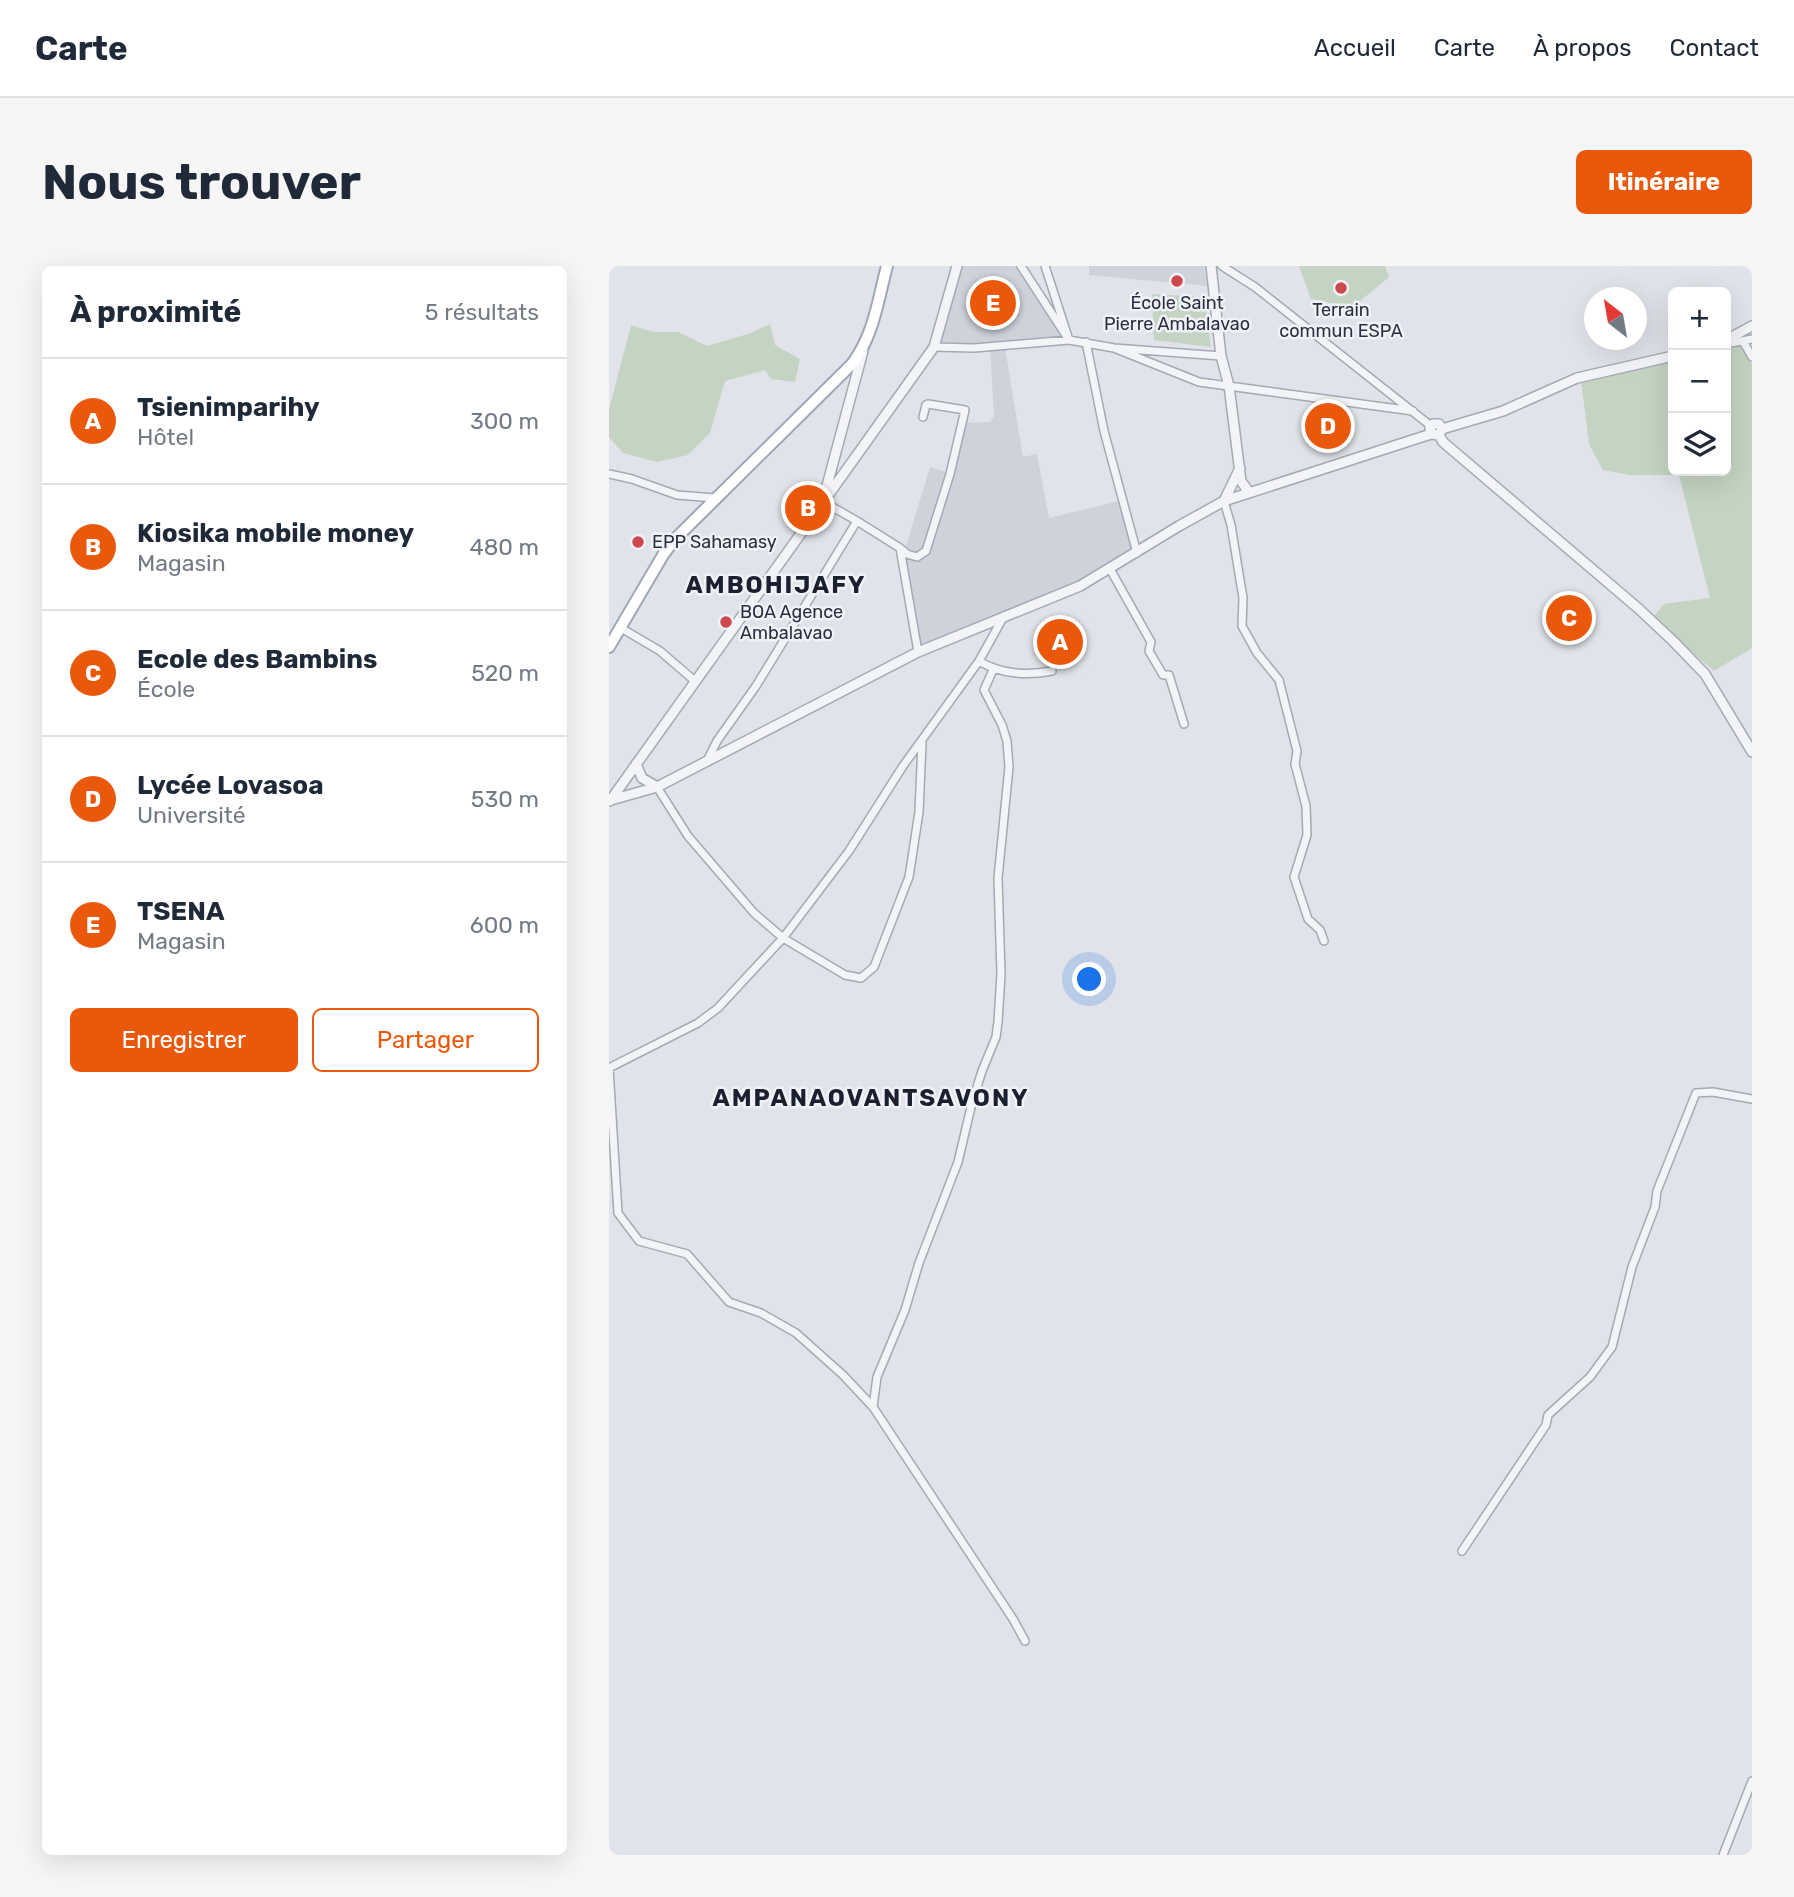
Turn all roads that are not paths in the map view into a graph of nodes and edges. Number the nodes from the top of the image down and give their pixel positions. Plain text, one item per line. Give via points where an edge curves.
1 (887, 266) edge
2 (957, 266) edge
3 (1021, 266) edge
4 (1045, 266) edge
5 (1211, 266) edge
6 (1222, 266) edge
7 (1752, 326) edge
8 (1731, 339) edge
9 (1752, 339) edge
10 (1069, 340) junction
11 (1743, 341) junction
12 (1086, 342) junction
13 (1731, 342) edge
14 (934, 347) junction
15 (1114, 348) junction
16 (864, 349) junction
17 (1221, 356) junction
18 (1668, 357) edge
19 (1752, 357) edge
20 (838, 377) junction
21 (1229, 386) junction
22 (852, 393) junction
23 (1413, 411) junction
24 (923, 417) dead end
25 (1436, 431) junction
26 (1240, 467) junction
27 (609, 474) edge
28 (1249, 492) junction
29 (715, 498) junction
30 (822, 500) junction
31 (1224, 501) junction
32 (857, 521) junction
33 (900, 548) junction
34 (1137, 553) junction
35 (1110, 569) junction
36 (1004, 616) junction
37 (615, 632) edge
38 (609, 647) edge
39 (918, 652) junction
40 (979, 661) junction
41 (993, 670) junction
42 (1052, 671) dead end
43 (696, 682) junction
44 (1184, 724) dead end
45 (922, 743) junction
46 (1751, 748) edge
47 (708, 759) junction
48 (636, 764) junction
49 (657, 787) junction
50 (610, 801) edge
51 (782, 937) junction
52 (1324, 941) dead end
53 (609, 1068) edge
54 (1752, 1099) edge
55 (873, 1407) junction
56 (1462, 1551) dead end
57 (1025, 1641) dead end
58 (1752, 1781) edge
59 (1723, 1855) edge

1 - 16 main road
2 - 14 street
3 - 10 street
4 - 10 street
5 - 17 street
6 - 23 street
7 - 8 street
9 - 11 street
10 - 12 street
10 - 14 street
11 - 13 street
11 - 19 street
12 - 15 street
12 - 34 street
14 - 30 street
15 - 17 street
15 - 21 street via 1199,382
16 - 20 main road
16 - 22 street
17 - 21 street
18 - 25 street via 1577,378 1503,411
20 - 22 street
20 - 29 main road
21 - 23 street
21 - 26 street
22 - 30 street
23 - 25 street
24 - 33 street via 928,404 965,410 926,551 917,556
25 - 28 street
25 - 46 street via 1443,442 1673,641 1705,674
26 - 28 street via 1241,481
26 - 31 street
27 - 29 street via 677,495
28 - 31 street
29 - 37 main road via 674,540
30 - 32 street
30 - 43 street
31 - 34 street
31 - 52 street via 1243,598 1242,626 1279,680 1297,751 1295,764 1306,806 1307,835 1294,877 1308,919
32 - 33 street
32 - 47 street
33 - 39 street
34 - 35 street
35 - 36 street
35 - 44 street via 1151,642 1149,651 1163,675 1172,679
36 - 39 street
36 - 40 street
37 - 38 main road
37 - 43 street via 660,652
39 - 47 street
40 - 41 street
40 - 45 street
41 - 42 street
41 - 55 street via 983,690 1002,725 1009,767 998,877 1001,974 996,1037 939,1217 877,1377
43 - 48 street
45 - 51 street via 849,851
45 - 51 street via 919,812 909,877 874,967 861,978 845,975
47 - 49 street
48 - 49 street via 642,779
48 - 50 street
49 - 50 street
49 - 51 street via 712,866
51 - 53 street via 718,1008
53 - 55 street via 618,1213 629,1230 639,1241 687,1254 729,1302 796,1333
54 - 56 street via 1696,1093 1632,1266 1612,1347 1590,1377 1548,1415 1546,1425
55 - 57 street
58 - 59 street

